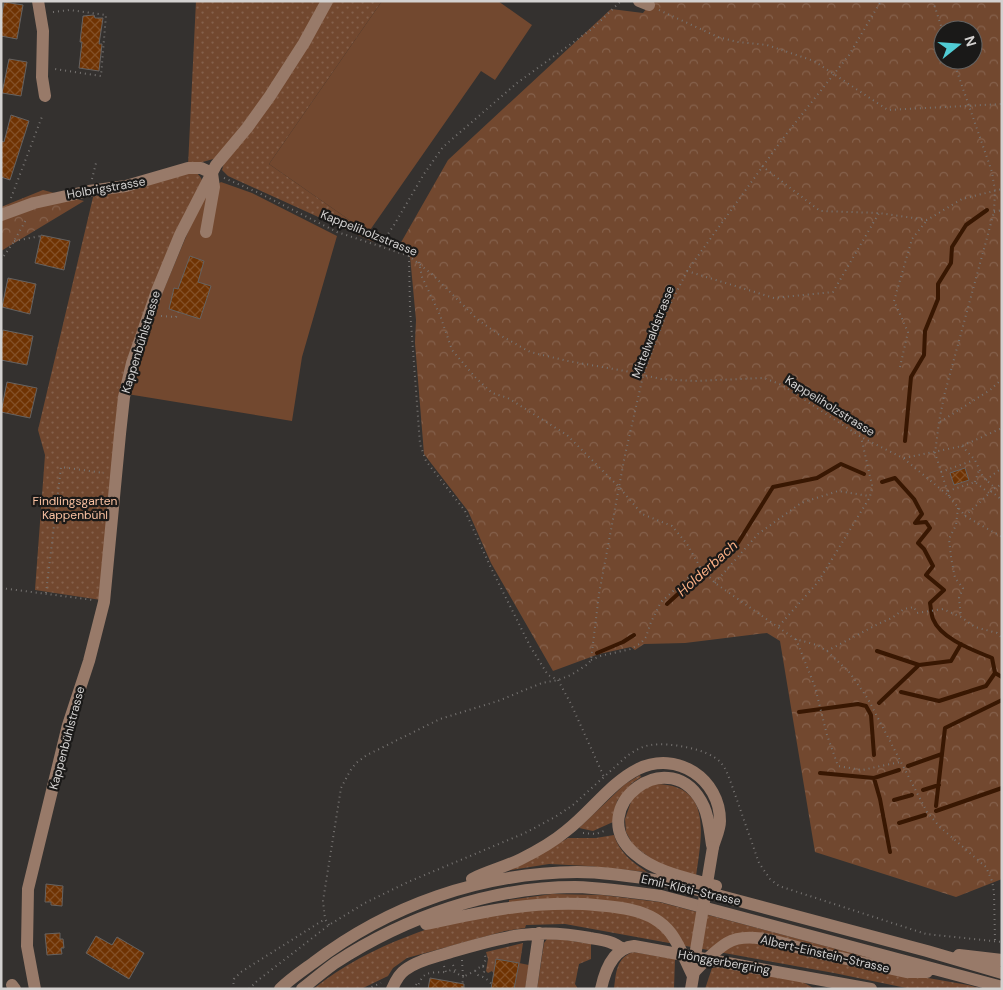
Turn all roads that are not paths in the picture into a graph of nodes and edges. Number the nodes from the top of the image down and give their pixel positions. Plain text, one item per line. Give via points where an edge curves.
1 (38, 1) edge
2 (327, 1) edge
3 (46, 96) dead end
4 (212, 172) junction
5 (6, 213) edge
6 (206, 232) dead end
7 (712, 847) junction
8 (445, 892) junction
9 (764, 907) junction
10 (392, 932) junction
11 (539, 933) junction
12 (622, 949) junction
13 (927, 951) junction
14 (696, 957) junction
15 (1002, 960) edge
16 (941, 971) junction
17 (1002, 973) edge
18 (692, 974) junction
19 (834, 986) edge
20 (1002, 987) edge
21 (35, 989) edge
22 (280, 989) edge
23 (302, 989) edge
24 (392, 989) edge
25 (531, 989) edge
26 (602, 989) edge
27 (690, 989) edge
28 (871, 989) edge

1 - 3 street
2 - 4 street, Kappenbühlstrasse via 270,96
4 - 5 street, Holbrigstrasse via 188,168 126,186 34,203
4 - 6 street via 214,187
4 - 21 street, Kappenbühlstrasse via 180,235 157,291 124,397 104,602 68,725 28,889 27,946
7 - 8 street via 720,824 719,808 708,784 676,763 651,765 623,779 567,830 521,859
7 - 9 street via 705,809 687,784 672,778 658,778 632,790 624,801 619,826 622,838 633,853 652,867 733,891
7 - 18 street, bridge
8 - 9 street, Emil-Klöti-Strasse via 528,875 578,872 668,882
8 - 22 street, Emil-Klöti-Strasse via 377,921 349,937
9 - 13 street, Emil-Klöti-Strasse
10 - 16 street, Emil-Klöti-Strasse via 462,904 497,896 552,888 626,890 718,910
10 - 18 street, bridge via 516,906 553,903 624,908 662,923 674,938
10 - 23 street, Emil-Klöti-Strasse via 335,963
11 - 12 street via 568,933 616,944
11 - 24 street via 500,938 425,960 403,971
11 - 25 street
12 - 14 street, Hönggerbergring via 634,946
12 - 26 street via 610,961
13 - 15 street
13 - 17 street, Emil-Klöti-Strasse
14 - 19 street, Hönggerbergring
14 - 27 street
16 - 18 street, Albert-Einstein-Strasse, bridge via 906,972 750,937 729,942
16 - 20 street, Emil-Klöti-Strasse
18 - 27 street
19 - 28 street, Hönggerbergring

